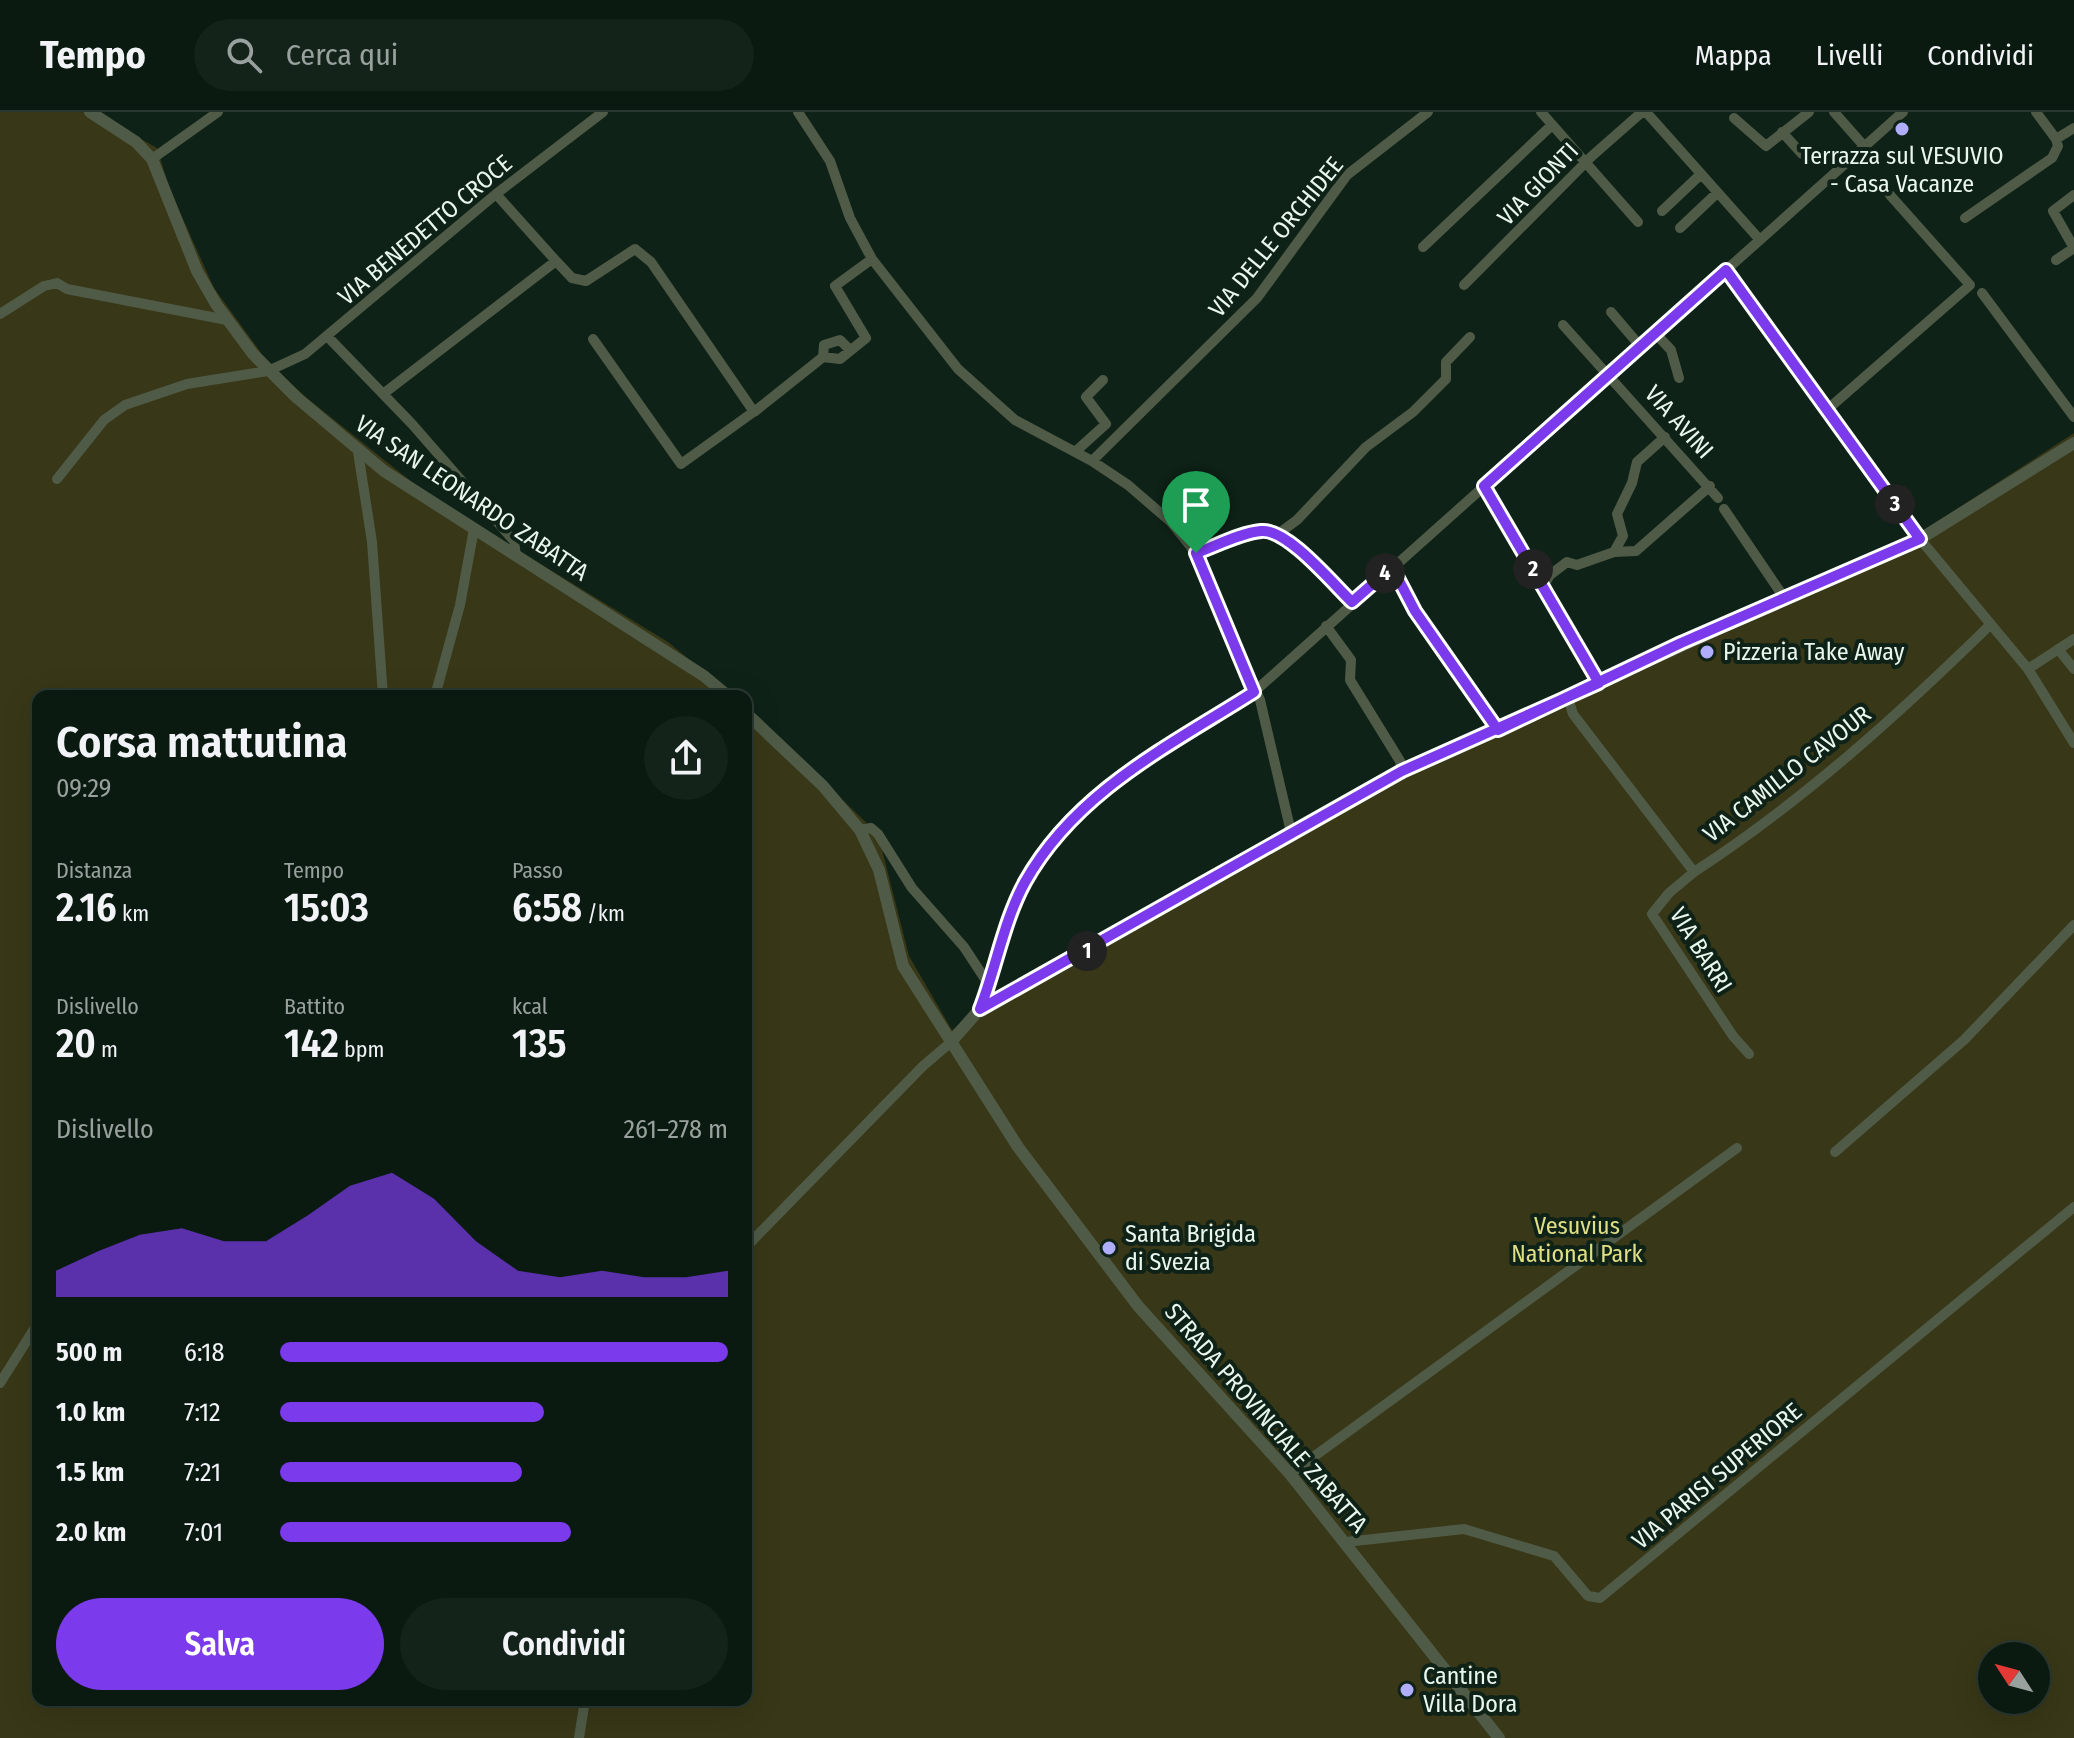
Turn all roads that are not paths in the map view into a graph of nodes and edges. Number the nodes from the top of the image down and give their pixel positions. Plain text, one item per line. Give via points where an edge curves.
1 (90, 112) edge
2 (218, 112) edge
3 (603, 112) edge
4 (798, 112) edge
5 (1428, 112) edge
6 (1541, 112) edge
7 (1644, 112) edge
8 (1809, 112) edge
9 (1834, 112) edge
10 (1903, 112) edge
11 (2036, 112) edge
12 (1734, 118) dead end
13 (1552, 125) junction
14 (2074, 128) edge
15 (1782, 132) junction
16 (2056, 139) junction
17 (1864, 146) junction
18 (1802, 154) dead end
19 (152, 159) junction
20 (1586, 164) junction
21 (1700, 175) junction
22 (1717, 193) junction
23 (496, 194) junction
24 (1890, 195) dead end
25 (2074, 195) edge
26 (1662, 211) dead end
27 (1965, 218) dead end
28 (1638, 222) dead end
29 (1680, 228) dead end
30 (1760, 240) junction
31 (1423, 247) dead end
32 (872, 259) junction
33 (2056, 260) dead end
34 (556, 261) junction
35 (1726, 270) junction
36 (1464, 285) dead end
37 (1982, 293) dead end
38 (1611, 312) dead end
39 (0, 314) edge
40 (227, 320) junction
41 (1563, 325) dead end
42 (1655, 333) junction
43 (328, 337) junction
44 (1470, 337) dead end
45 (593, 339) dead end
46 (1640, 346) junction
47 (850, 350) junction
48 (823, 357) junction
49 (268, 371) junction
50 (1609, 374) junction
51 (1679, 378) dead end
52 (1103, 380) dead end
53 (383, 394) junction
54 (1828, 409) junction
55 (752, 413) dead end
56 (2074, 417) edge
57 (1665, 437) junction
58 (2074, 443) edge
59 (358, 452) junction
60 (1075, 452) junction
61 (1092, 461) junction
62 (57, 479) dead end
63 (1484, 486) junction
64 (1710, 486) junction
65 (1718, 498) dead end
66 (1724, 509) dead end
67 (474, 529) junction
68 (1278, 534) junction
69 (1920, 539) junction
70 (1614, 552) junction
71 (1196, 553) junction
72 (516, 556) junction
73 (1392, 567) junction
74 (1543, 586) junction
75 (1785, 599) junction
76 (1352, 602) junction
77 (1991, 624) junction
78 (1326, 626) junction
79 (2074, 639) edge
80 (2058, 649) junction
81 (2028, 669) junction
82 (2072, 672) edge
83 (1599, 683) junction
84 (383, 690) edge
85 (437, 690) edge
86 (721, 690) edge
87 (1254, 692) junction
88 (1568, 698) junction
89 (752, 719) edge
90 (1498, 730) junction
91 (2074, 743) edge
92 (1402, 771) junction
93 (860, 830) junction
94 (1291, 832) junction
95 (1694, 872) junction
96 (2074, 925) edge
97 (989, 985) junction
98 (980, 1009) junction
99 (950, 1043) junction
100 (1749, 1054) dead end
101 (1737, 1148) dead end
102 (1835, 1152) dead end
103 (2074, 1207) edge
104 (752, 1241) edge
105 (32, 1332) edge
106 (0, 1383) edge
107 (1290, 1474) junction
108 (1346, 1542) junction
109 (584, 1706) edge
110 (579, 1738) edge
111 (1499, 1738) edge

1 - 19 street, VIA SAN LEONARDO ZABATTA
2 - 19 street
3 - 23 street, VIA BENEDETTO CROCE
4 - 32 street via 830,161 850,218
5 - 61 street, VIA DELLE ORCHIDEE via 1347,175 1257,298
6 - 13 street
7 - 20 street, VIA GIONTI
7 - 21 street
8 - 15 street
9 - 17 street
10 - 17 street
11 - 16 street
12 - 15 street via 1766,146
13 - 20 street
13 - 31 street
14 - 16 street
15 - 18 street
16 - 27 street via 2052,158
17 - 30 street
19 - 40 street, VIA SAN LEONARDO ZABATTA via 197,271
20 - 28 street
20 - 36 street, VIA GIONTI
21 - 22 street
21 - 26 street
22 - 29 street
22 - 30 street
23 - 34 street
23 - 43 street, VIA BENEDETTO CROCE
24 - 54 street via 1970,285
25 - 33 street via 2053,211 2074,248
30 - 35 street
32 - 47 street via 835,286 866,338
32 - 60 street via 988,400 1038,435
34 - 48 street via 572,278 586,281 630,250 640,250 754,412
34 - 53 street
35 - 42 street
35 - 54 street
37 - 56 street
38 - 46 street
39 - 40 street via 57,283
40 - 49 street, VIA SAN LEONARDO ZABATTA
41 - 50 street, VIA AVINI
42 - 46 street
42 - 51 street, VIA AVINI via 1671,350
43 - 49 street, VIA BENEDETTO CROCE
43 - 53 street
44 - 68 street via 1446,362 1446,379 1366,447
45 - 55 street via 681,464
46 - 50 street
47 - 48 street via 840,359
47 - 48 street via 832,340 824,345
49 - 59 street, VIA SAN LEONARDO ZABATTA
49 - 62 street, VIA BENEDETTO CROCE via 187,384 125,405 104,420
50 - 57 street, VIA AVINI
50 - 63 street
52 - 60 street via 1086,397 1106,424
53 - 72 street via 514,541
54 - 69 street
57 - 64 street, VIA AVINI
57 - 70 street via 1637,462 1617,514 1623,536
58 - 69 street
59 - 67 street, VIA SAN LEONARDO ZABATTA
59 - 84 street via 372,542
60 - 61 street
61 - 71 street via 1171,522
63 - 73 street
63 - 74 street
64 - 65 street, VIA AVINI
64 - 70 street via 1636,551
66 - 75 street
67 - 72 street, VIA SAN LEONARDO ZABATTA
67 - 85 street
68 - 71 street via 1257,531
68 - 76 street
69 - 75 street
69 - 77 street
70 - 74 street via 1584,564 1567,562
71 - 87 street
72 - 86 street, VIA SAN LEONARDO ZABATTA
73 - 76 street
73 - 90 street via 1415,611
74 - 83 street
75 - 83 street
76 - 78 street
77 - 81 street
77 - 95 street, VIA CAMILLO CAVOUR via 1865,744 1758,830
78 - 87 street
78 - 92 street via 1351,660 1350,680
79 - 80 street
80 - 81 street
80 - 82 street
81 - 91 street
83 - 88 street
87 - 94 street
87 - 97 street via 1108,784 1049,843 1023,884
88 - 90 street
88 - 95 street, VIA CAMILLO CAVOUR via 1573,714
89 - 93 street via 823,786
90 - 92 street
92 - 94 street
93 - 97 street via 871,828 878,834 912,888 964,947
93 - 99 street via 879,870 903,966
94 - 98 street
95 - 100 street, VIA BARRI via 1652,914
96 - 102 street via 1964,1040
97 - 98 street
98 - 99 street
99 - 104 street
99 - 107 street, STRADA PROVINCIALE ZABATTA via 1018,1147 1111,1271
101 - 107 street
103 - 108 street, VIA PARISI SUPERIORE via 1600,1598 1588,1596 1554,1556 1464,1529
105 - 106 street
107 - 108 street, STRADA PROVINCIALE ZABATTA
108 - 111 street, STRADA PROVINCIALE ZABATTA
109 - 110 street

